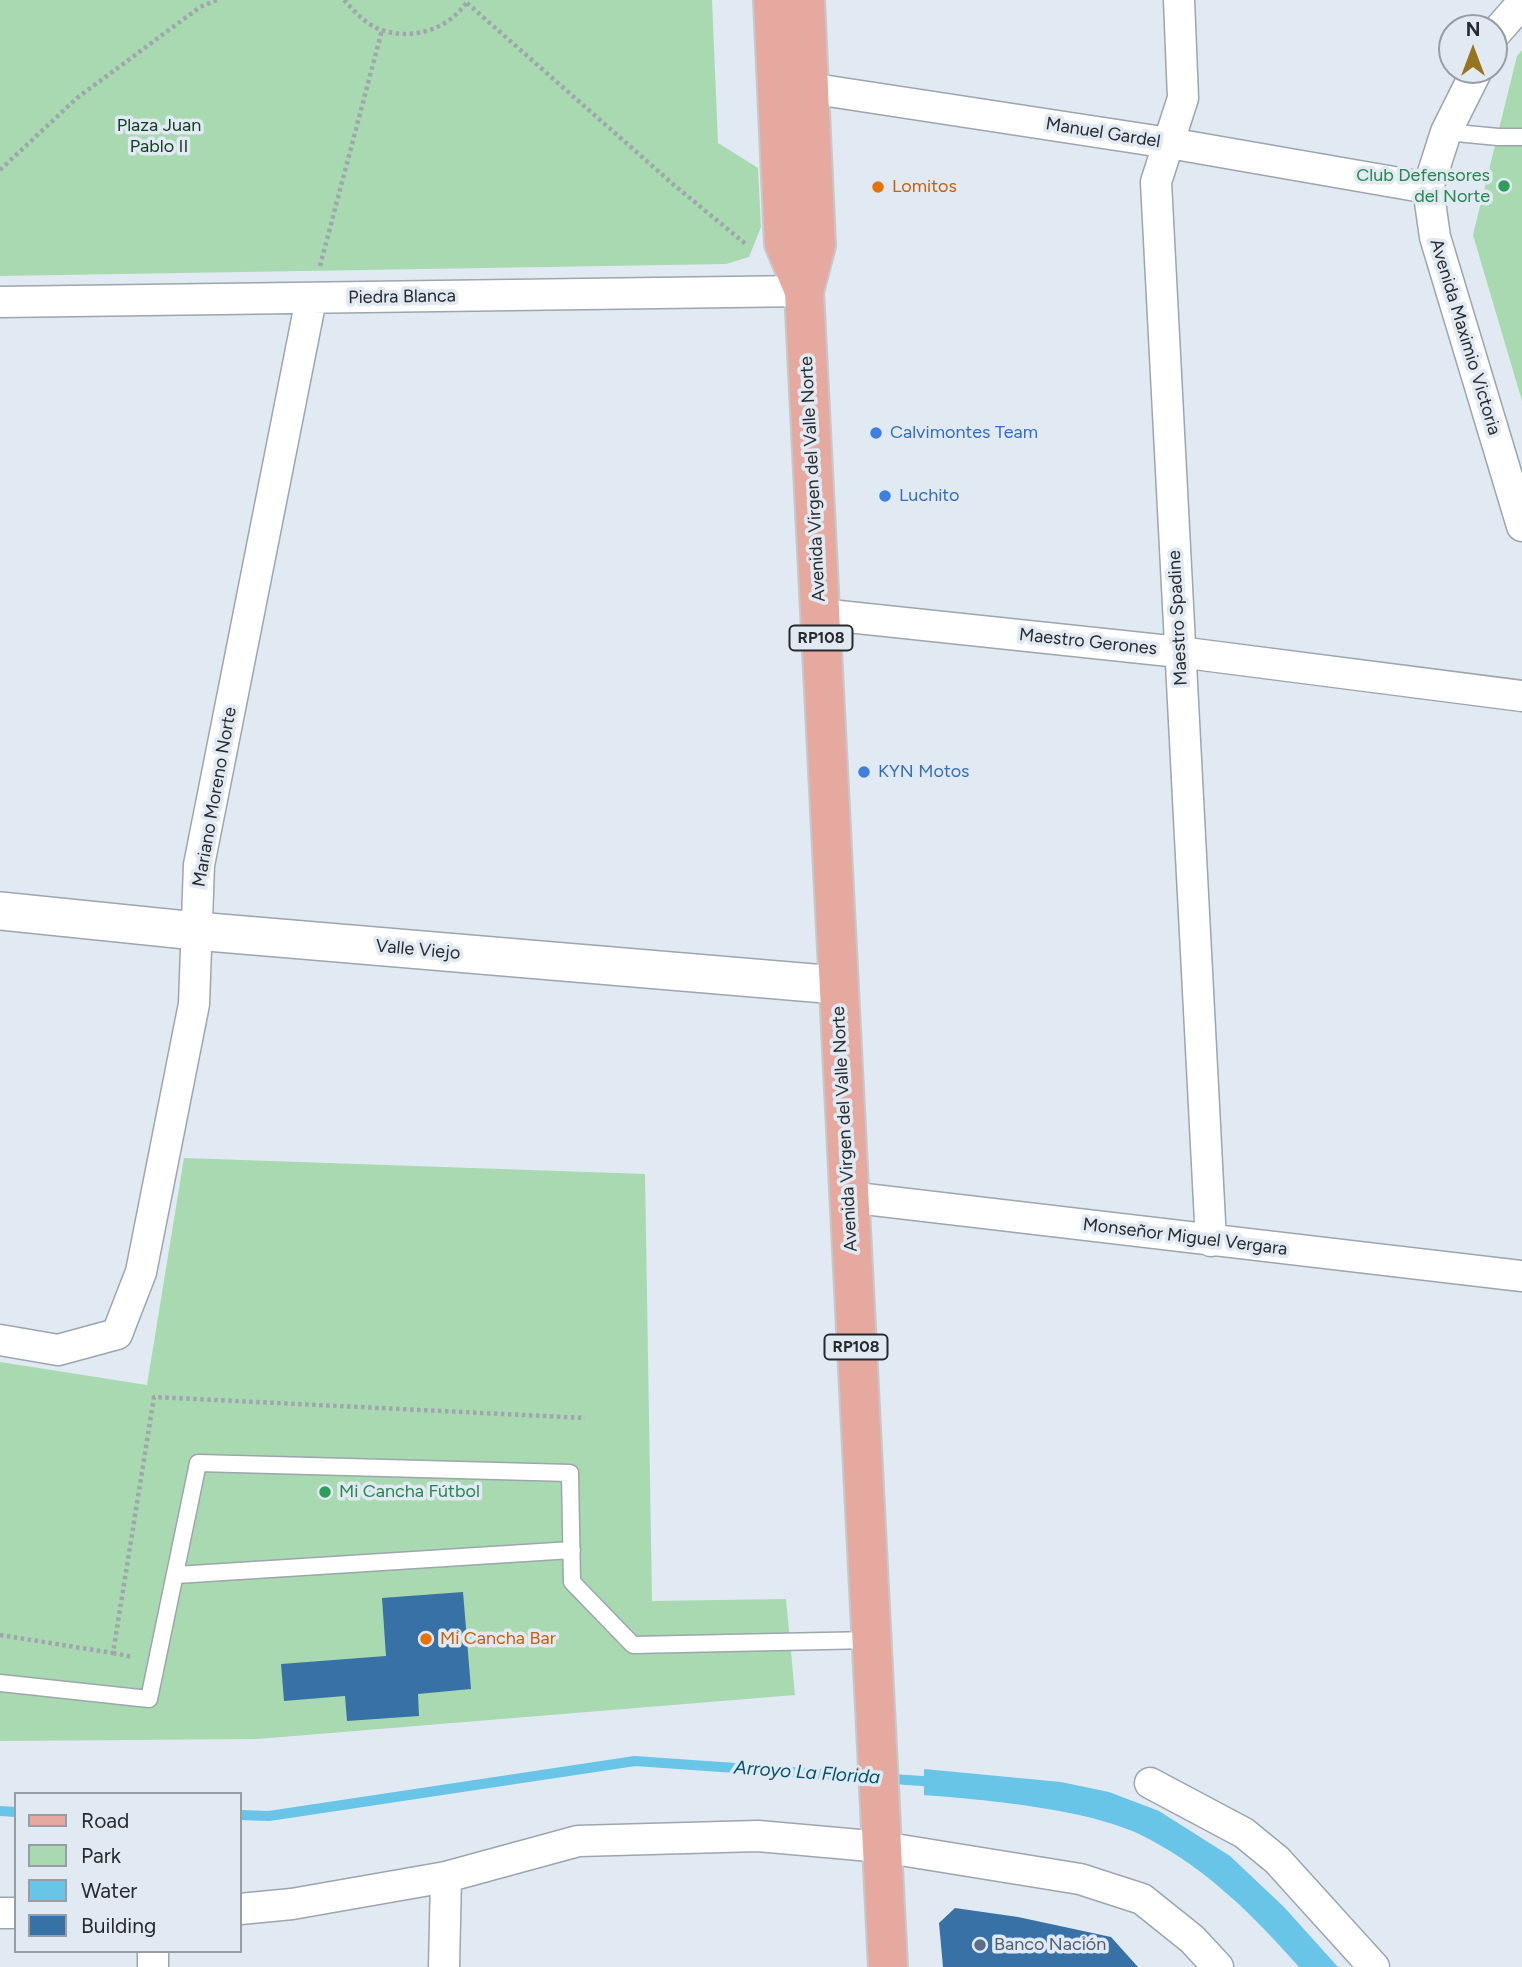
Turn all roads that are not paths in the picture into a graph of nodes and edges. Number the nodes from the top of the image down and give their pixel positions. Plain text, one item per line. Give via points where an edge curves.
1 (773, 0) edge
2 (805, 0) edge
3 (1179, 0) edge
4 (1522, 3) edge
5 (1508, 19) edge
6 (1470, 84) edge
7 (793, 86) junction
8 (1446, 132) junction
9 (1522, 137) edge
10 (1169, 144) junction
11 (1428, 188) junction
12 (804, 291) junction
13 (311, 299) junction
14 (0, 302) edge
15 (1522, 526) edge
16 (820, 614) junction
17 (1179, 652) junction
18 (1522, 696) edge
19 (0, 911) edge
20 (196, 931) junction
21 (837, 985) junction
22 (848, 1198) junction
23 (1211, 1241) junction
24 (1522, 1276) edge
25 (0, 1340) edge
26 (572, 1550) junction
27 (176, 1575) junction
28 (872, 1640) junction
29 (0, 1683) edge
30 (1150, 1783) dead end
31 (881, 1830) junction
32 (446, 1877) junction
33 (242, 1909) edge
34 (444, 1967) edge
35 (888, 1967) edge
36 (1218, 1967) edge
37 (1374, 1967) edge

1 - 7 main road, Avenida Virgen del Valle Norte / RP108
2 - 7 main road, Avenida Virgen del Valle Norte / RP108
3 - 10 street, Maestro Spadine via 1183,98
4 - 5 street
6 - 8 street, Avenida Maximio Victoria
7 - 10 street, Manuel Gardel
7 - 12 main road, Avenida Virgen del Valle Norte / RP108 via 816,245
8 - 9 lane
8 - 11 street, Avenida Maximio Victoria
10 - 11 street, Manuel Gardel
10 - 17 street, Maestro Spadine via 1156,182
11 - 15 street, Avenida Maximio Victoria via 1435,237
12 - 13 street, Piedra Blanca
12 - 16 main road, Avenida Virgen del Valle Norte / RP108
13 - 14 street, Piedra Blanca
13 - 20 street, Mariano Moreno Norte via 199,865
16 - 17 street, Maestro Gerones
16 - 21 main road, Avenida Virgen del Valle Norte / RP108
17 - 18 street, Maestro Gerones
17 - 23 street, Maestro Spadine
19 - 20 street, Valle Viejo
20 - 21 street, Valle Viejo
20 - 25 street, Mariano Moreno Norte via 192,1018 141,1272 117,1334 58,1350
21 - 22 main road, Avenida Virgen del Valle Norte / RP108
22 - 23 street, Monseñor Miguel Vergara
22 - 28 main road, Avenida Virgen del Valle Norte / RP108
23 - 24 street, Monseñor Miguel Vergara
26 - 27 lane
26 - 27 lane via 570,1473 198,1463
26 - 28 lane via 572,1582 633,1645
27 - 29 lane via 149,1699
28 - 31 main road, Avenida Virgen del Valle Norte / RP108
30 - 37 street via 1244,1833 1277,1860
31 - 32 street via 578,1841
31 - 35 main road, Avenida Virgen del Valle Norte / RP108
31 - 36 street via 1142,1899 1192,1939
32 - 33 street
32 - 34 street

